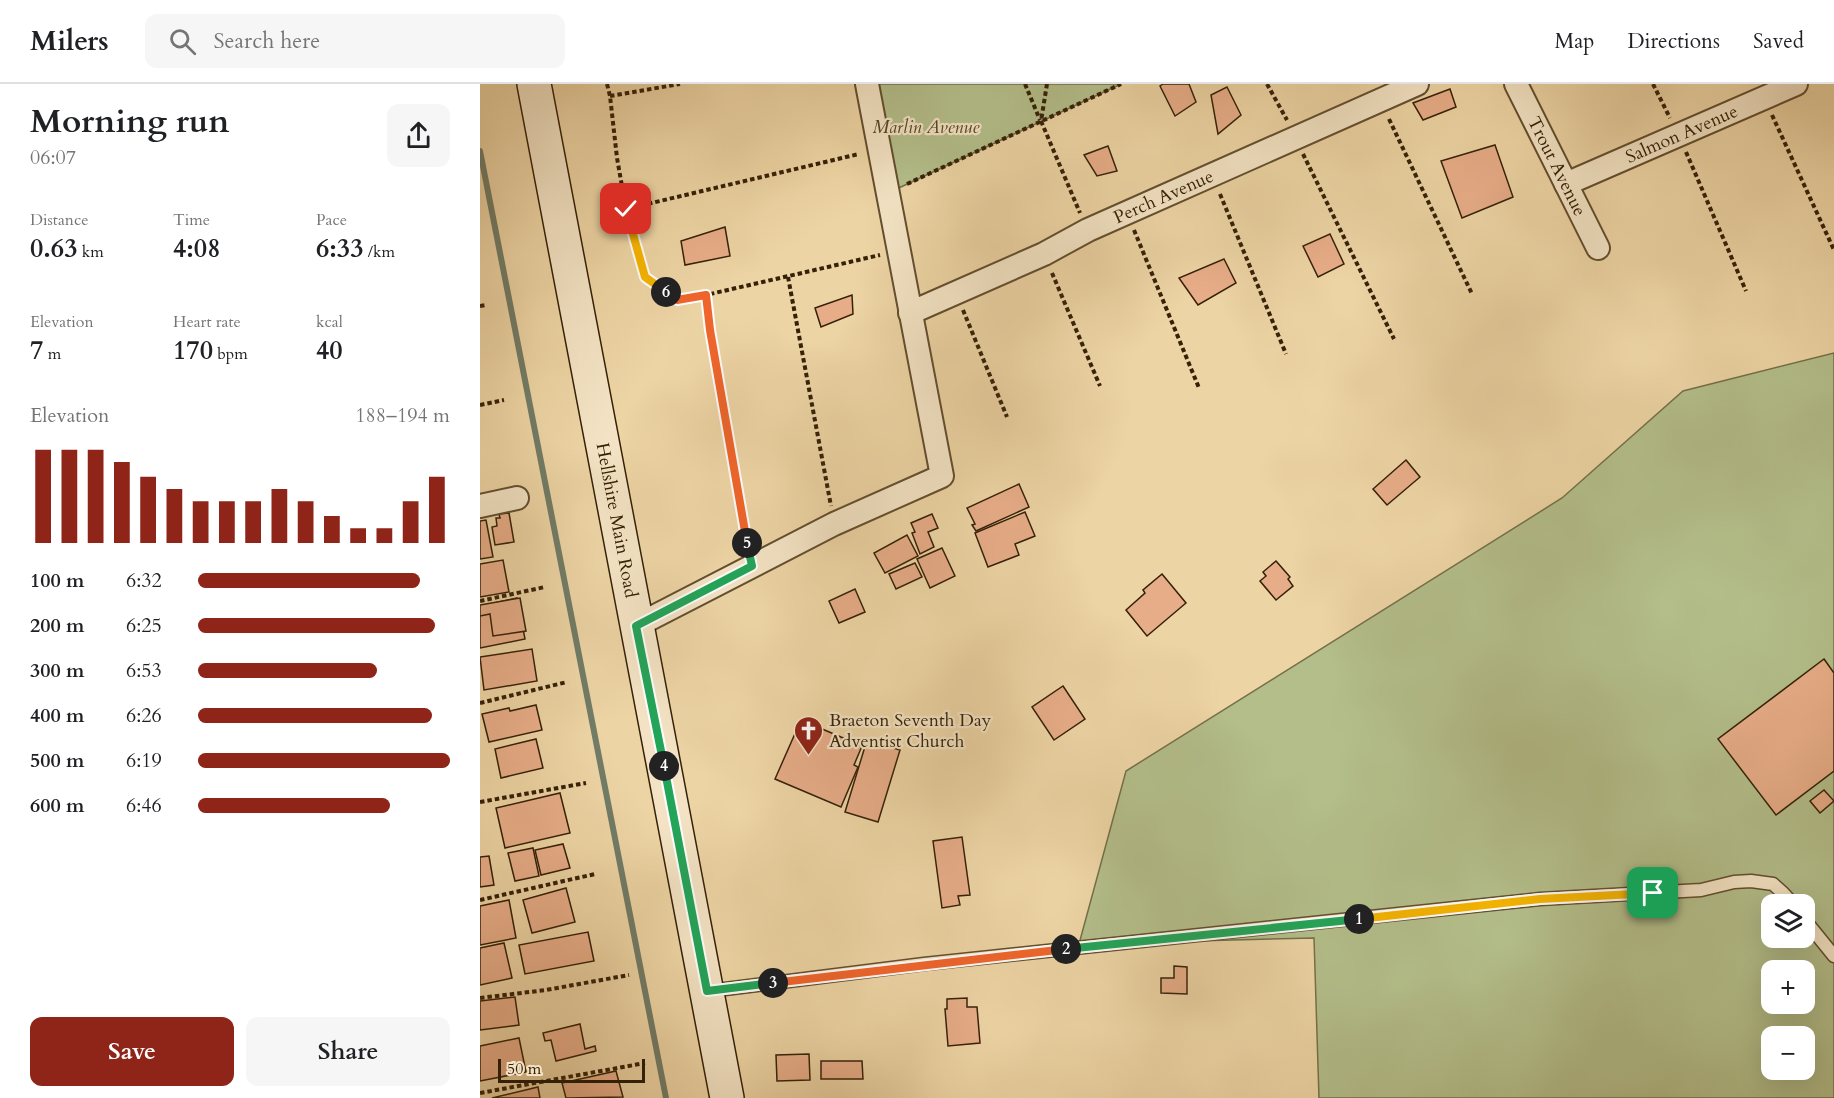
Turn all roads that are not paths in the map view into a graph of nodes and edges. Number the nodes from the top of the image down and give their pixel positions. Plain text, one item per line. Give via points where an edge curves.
1 (534, 84) edge
2 (867, 84) edge
3 (1417, 84) edge
4 (1516, 84) edge
5 (1796, 84) edge
6 (1566, 183) junction
7 (1598, 248) dead end
8 (910, 313) junction
9 (517, 498) dead end
10 (480, 506) edge
11 (636, 626) junction
12 (1784, 894) edge
13 (1815, 933) edge
14 (1834, 956) edge
15 (707, 991) junction
16 (727, 1098) edge

1 - 11 main road, Hellshire Main Road
2 - 8 street
3 - 8 street, Perch Avenue
4 - 6 street, Trout Avenue
5 - 6 street, Salmon Avenue
6 - 7 street, Trout Avenue
8 - 11 street via 942,477 834,524
9 - 10 street
11 - 15 main road, Hellshire Main Road
12 - 15 lane via 1773,884 1751,881 1701,890 1540,899
13 - 14 lane
15 - 16 main road, Hellshire Main Road

